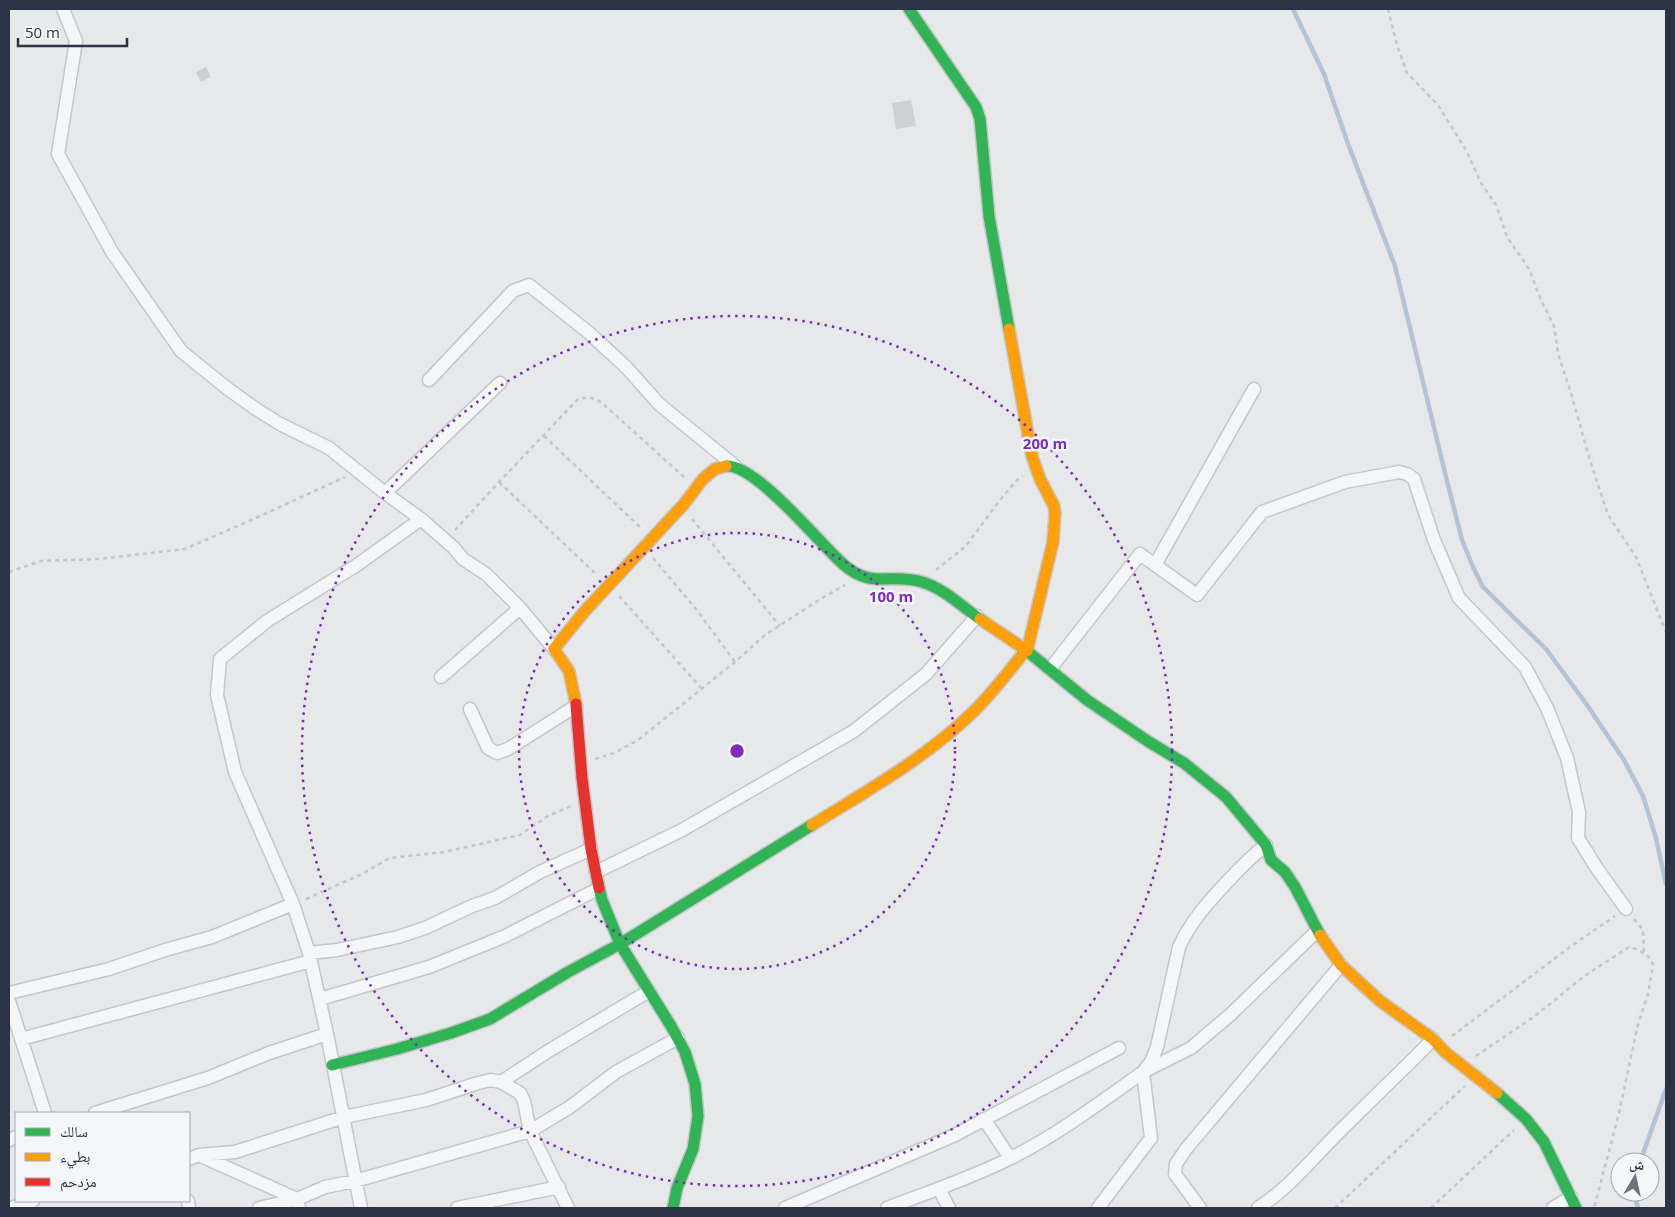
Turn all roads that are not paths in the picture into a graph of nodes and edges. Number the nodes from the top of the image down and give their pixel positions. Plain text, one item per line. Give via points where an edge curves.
1 (63, 9) edge
2 (909, 9) edge
3 (429, 380) dead end
4 (500, 383) dead end
5 (1254, 389) dead end
6 (735, 466) junction
7 (385, 493) junction
8 (422, 519) junction
9 (1155, 565) junction
10 (520, 608) junction
11 (977, 616) junction
12 (554, 649) junction
13 (1026, 650) junction
14 (1050, 669) junction
15 (441, 677) dead end
16 (576, 706) junction
17 (470, 709) dead end
18 (1266, 845) junction
19 (591, 849) junction
20 (596, 872) junction
21 (598, 889) junction
22 (293, 904) junction
23 (1626, 910) road end
24 (1317, 931) junction
25 (620, 944) junction
26 (310, 957) junction
27 (1341, 965) junction
28 (649, 991) junction
29 (9, 993) edge
30 (320, 999) junction
31 (9, 1001) edge
32 (327, 1034) junction
33 (678, 1038) junction
34 (21, 1039) junction
35 (1436, 1042) junction
36 (1119, 1048) dead end
37 (332, 1065) junction
38 (1143, 1072) junction
39 (502, 1082) junction
40 (45, 1112) edge
41 (98, 1112) edge
42 (344, 1117) junction
43 (984, 1119) junction
44 (530, 1131) junction
45 (194, 1157) edge
46 (1010, 1158) junction
47 (355, 1181) junction
48 (559, 1187) junction
49 (939, 1189) junction
50 (30, 1202) edge
51 (298, 1203) edge
52 (1574, 1203) edge
53 (11, 1208) edge
54 (259, 1208) edge
55 (361, 1208) edge
56 (457, 1208) edge
57 (568, 1208) edge
58 (673, 1208) edge
59 (785, 1208) edge
60 (887, 1208) edge
61 (949, 1208) edge
62 (1098, 1208) edge
63 (1200, 1208) edge
64 (1258, 1208) edge
65 (1554, 1208) edge

1 - 7 street via 76,41 58,154 112,252 181,351 228,390 280,424 329,448
2 - 13 street via 976,107 980,119 989,216 1032,456 1054,506 1055,529
3 - 6 street via 513,291 529,285 588,332 659,404
4 - 7 street
5 - 9 street
6 - 11 street via 753,477 842,563 860,576 921,582 945,593
6 - 12 street via 716,470 695,488
7 - 8 street
8 - 10 street
8 - 22 street via 357,565 267,621 220,659 217,695 235,772
9 - 14 street via 1140,554
9 - 23 street via 1197,595 1262,512 1345,482 1399,472 1414,479 1434,540 1459,598 1524,667 1547,708 1567,758 1579,812 1578,838
10 - 12 street
10 - 15 street
11 - 13 street
11 - 20 street via 926,674 854,730 682,830
12 - 16 street via 569,671
13 - 14 street
13 - 25 street via 971,714 924,753
14 - 18 street via 1087,700 1206,780
16 - 17 street via 497,753 488,748
16 - 19 street
18 - 24 street via 1271,860 1295,887
18 - 38 street via 1253,854 1205,906 1185,933 1157,1047
19 - 20 street
19 - 26 street via 540,872 495,898 425,928
20 - 21 street
21 - 25 street
21 - 30 street via 503,937 438,963
22 - 26 street
22 - 29 street via 212,937 109,969
24 - 27 street
24 - 38 street via 1191,1048
25 - 28 street
25 - 37 street via 490,1019 397,1049
26 - 30 street
26 - 34 street
27 - 35 street via 1380,1001
27 - 63 street via 1176,1164 1175,1174
28 - 33 street
28 - 39 street
30 - 32 street
31 - 34 street
32 - 37 street
32 - 41 street via 208,1078
33 - 44 street via 616,1072 570,1107
33 - 58 street via 691,1068 698,1116 693,1148 677,1188
34 - 40 street
35 - 52 street via 1526,1119 1544,1142
35 - 64 street via 1319,1152 1299,1176
36 - 43 street
37 - 42 street
38 - 46 street via 1066,1125
38 - 62 street via 1151,1138
39 - 42 street via 491,1080 426,1100
39 - 44 street via 520,1093
42 - 45 street via 235,1152
42 - 47 street
43 - 46 street
43 - 59 street via 955,1135
44 - 47 street
44 - 48 street
45 - 51 street
46 - 49 street
47 - 51 street via 325,1187
47 - 55 street
48 - 56 street
48 - 57 street
49 - 60 street
49 - 61 street
50 - 53 street
51 - 54 street
52 - 65 street

